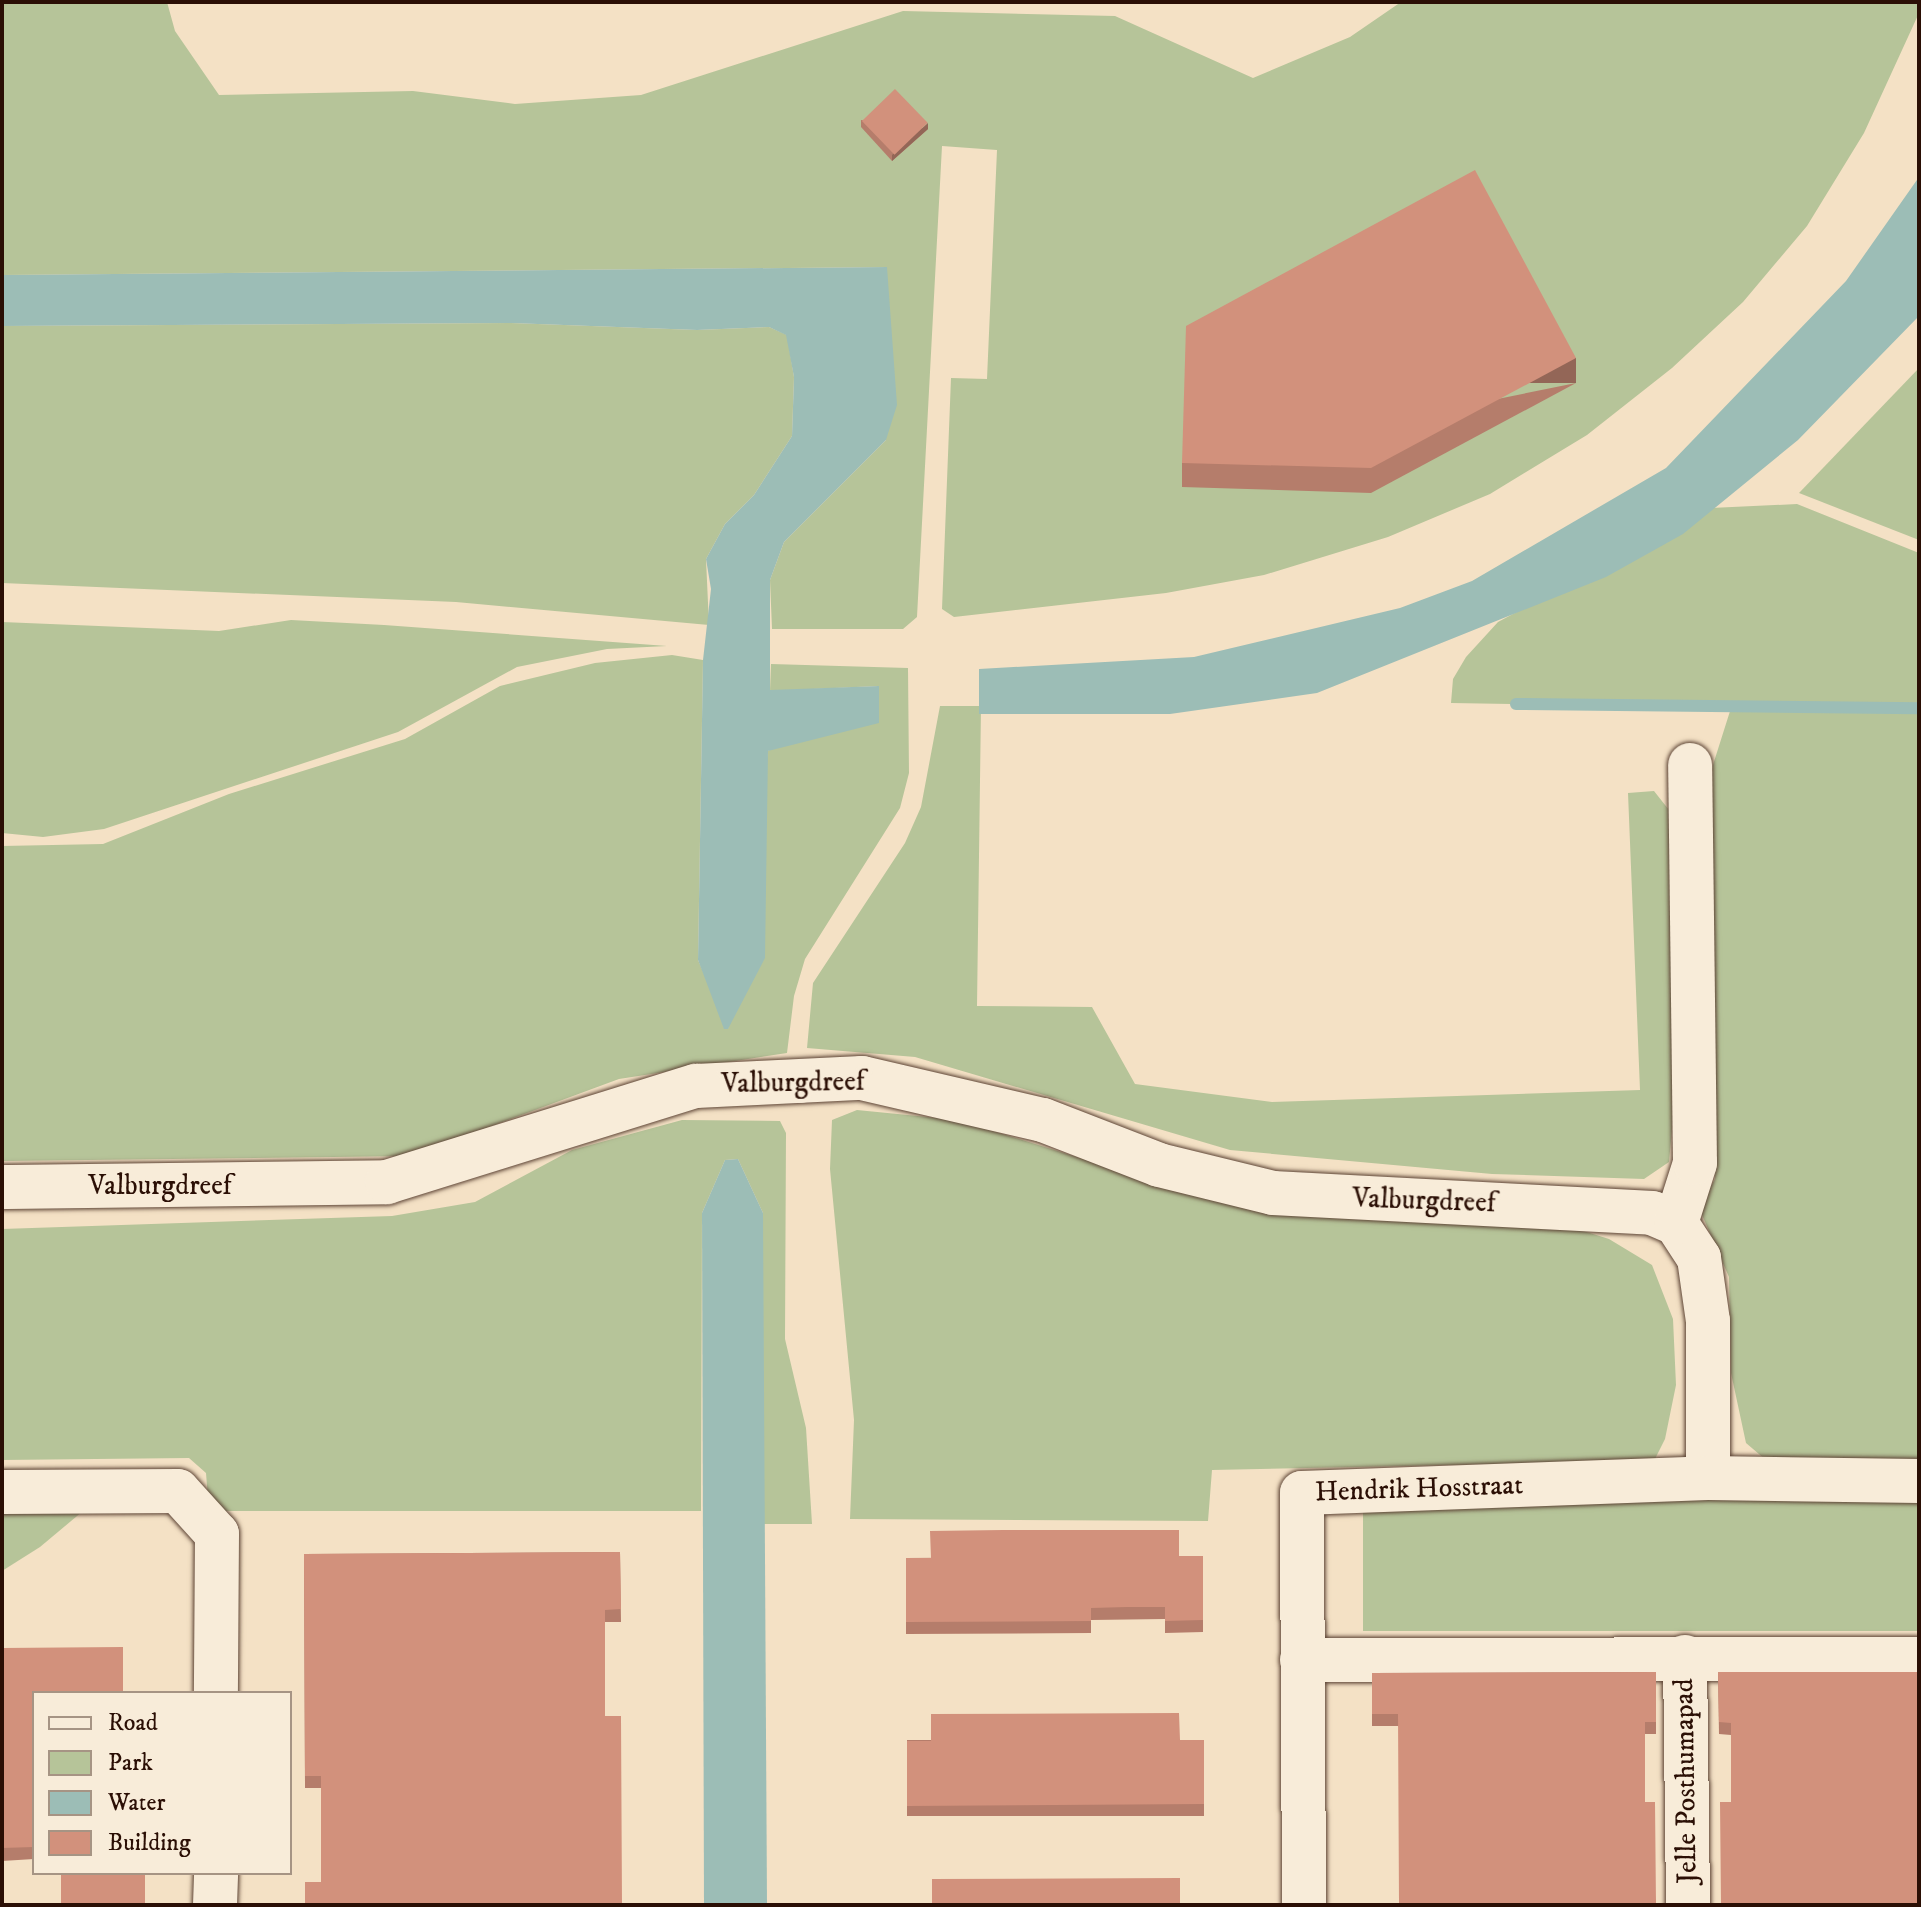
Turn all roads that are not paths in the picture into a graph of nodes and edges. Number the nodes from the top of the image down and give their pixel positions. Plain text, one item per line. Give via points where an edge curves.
1 (1690, 765) dead end
2 (2, 1187) edge
3 (1676, 1223) junction
4 (1708, 1478) junction
5 (1919, 1481) edge
6 (2, 1492) edge
7 (1685, 1657) junction
8 (1919, 1659) edge
9 (1302, 1660) junction
10 (216, 1691) edge
11 (216, 1875) edge
12 (215, 1905) edge
13 (1304, 1905) edge
14 (1688, 1905) edge

1 - 3 street via 1695,1163
2 - 3 street, Valburgdreef via 387,1182 696,1086 862,1078 1043,1120 1159,1165 1273,1193 1620,1208
3 - 4 street via 1699,1258 1708,1321
4 - 5 street
4 - 9 street, Hendrik Hosstraat via 1302,1493
6 - 10 street via 178,1491 217,1534
7 - 8 street
7 - 9 street
7 - 14 street, Jelle Posthumapad
9 - 13 street, Hendrik Hosstraat
11 - 12 street

